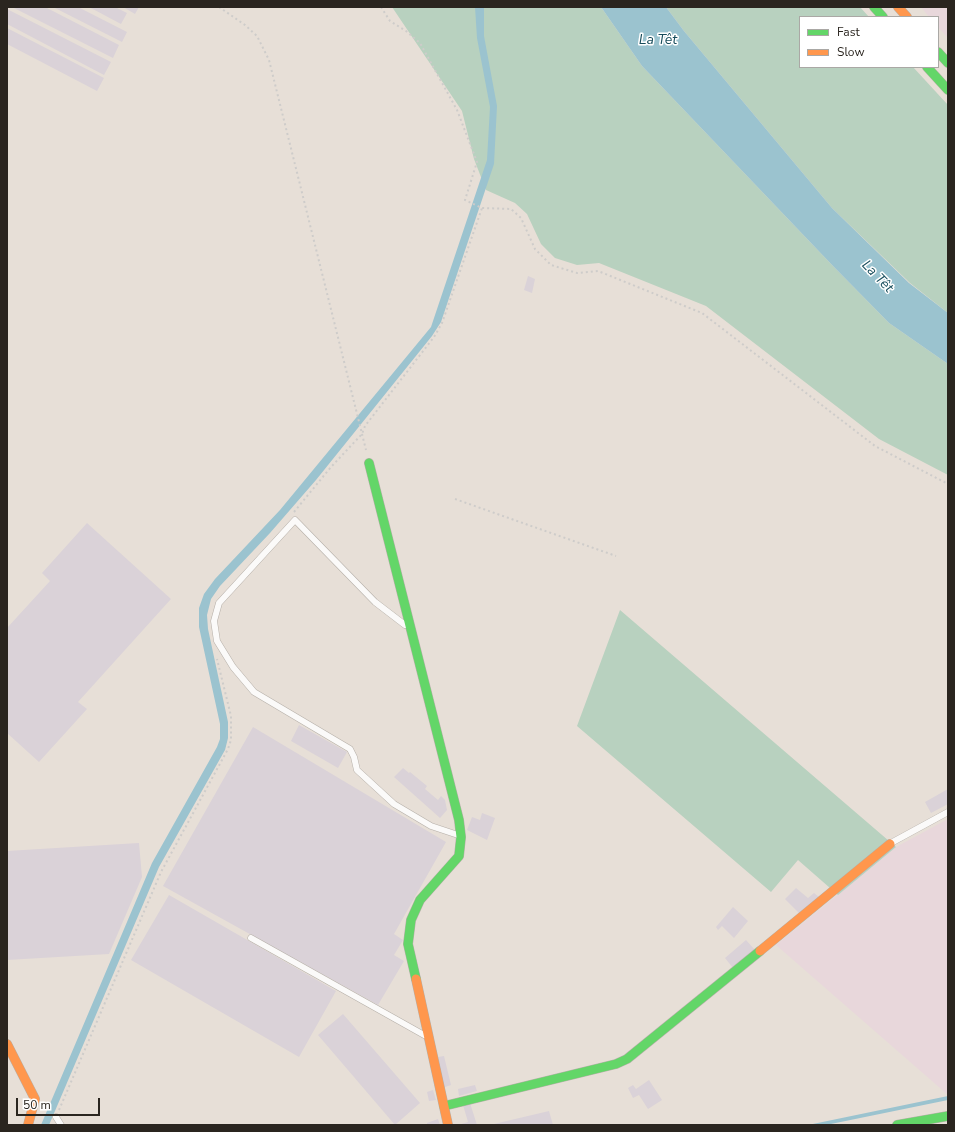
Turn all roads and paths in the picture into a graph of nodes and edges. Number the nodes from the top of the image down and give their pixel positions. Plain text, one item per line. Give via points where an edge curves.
1 (219, 7) edge
2 (381, 7) edge
3 (874, 7) edge
4 (898, 7) edge
5 (882, 16) edge
6 (906, 16) edge
7 (939, 53) edge
8 (948, 63) edge
9 (929, 68) edge
10 (948, 90) edge
11 (482, 208) junction
12 (362, 434) junction
13 (369, 463) dead end
14 (948, 484) edge
15 (455, 499) dead end
16 (290, 517) dead end
17 (616, 556) dead end
18 (411, 628) junction
19 (216, 655) dead end
20 (948, 812) edge
21 (462, 837) junction
22 (890, 844) joint
23 (251, 938) dead end
24 (427, 1037) junction
25 (7, 1044) edge
26 (444, 1106) junction
27 (948, 1116) edge
28 (56, 1117) joint
29 (28, 1125) edge
30 (61, 1125) edge
31 (448, 1125) edge
32 (897, 1125) edge

1 - 12 path via 257,36 269,60
2 - 11 path via 390,21 420,43 457,110 477,162 465,200
3 - 5 main road
4 - 6 main road
7 - 8 main road
9 - 10 main road
11 - 12 path via 442,323 365,426
11 - 14 path via 511,209 521,218 535,249 551,265 577,273 598,271 702,313 875,446
12 - 16 path
13 - 18 main road
15 - 17 path
18 - 21 main road
18 - 21 lane via 375,602 295,520 219,603 214,621 217,641 233,667 254,692 350,749 357,770 394,804 431,826
19 - 28 path via 231,716 231,740 228,749 161,872
20 - 22 lane
21 - 24 main road via 459,856 430,887 411,920 409,953
22 - 26 main road via 627,1059 616,1064
23 - 24 lane
24 - 26 main road
25 - 29 main road via 35,1099
26 - 31 main road
27 - 32 main road
28 - 30 lane

